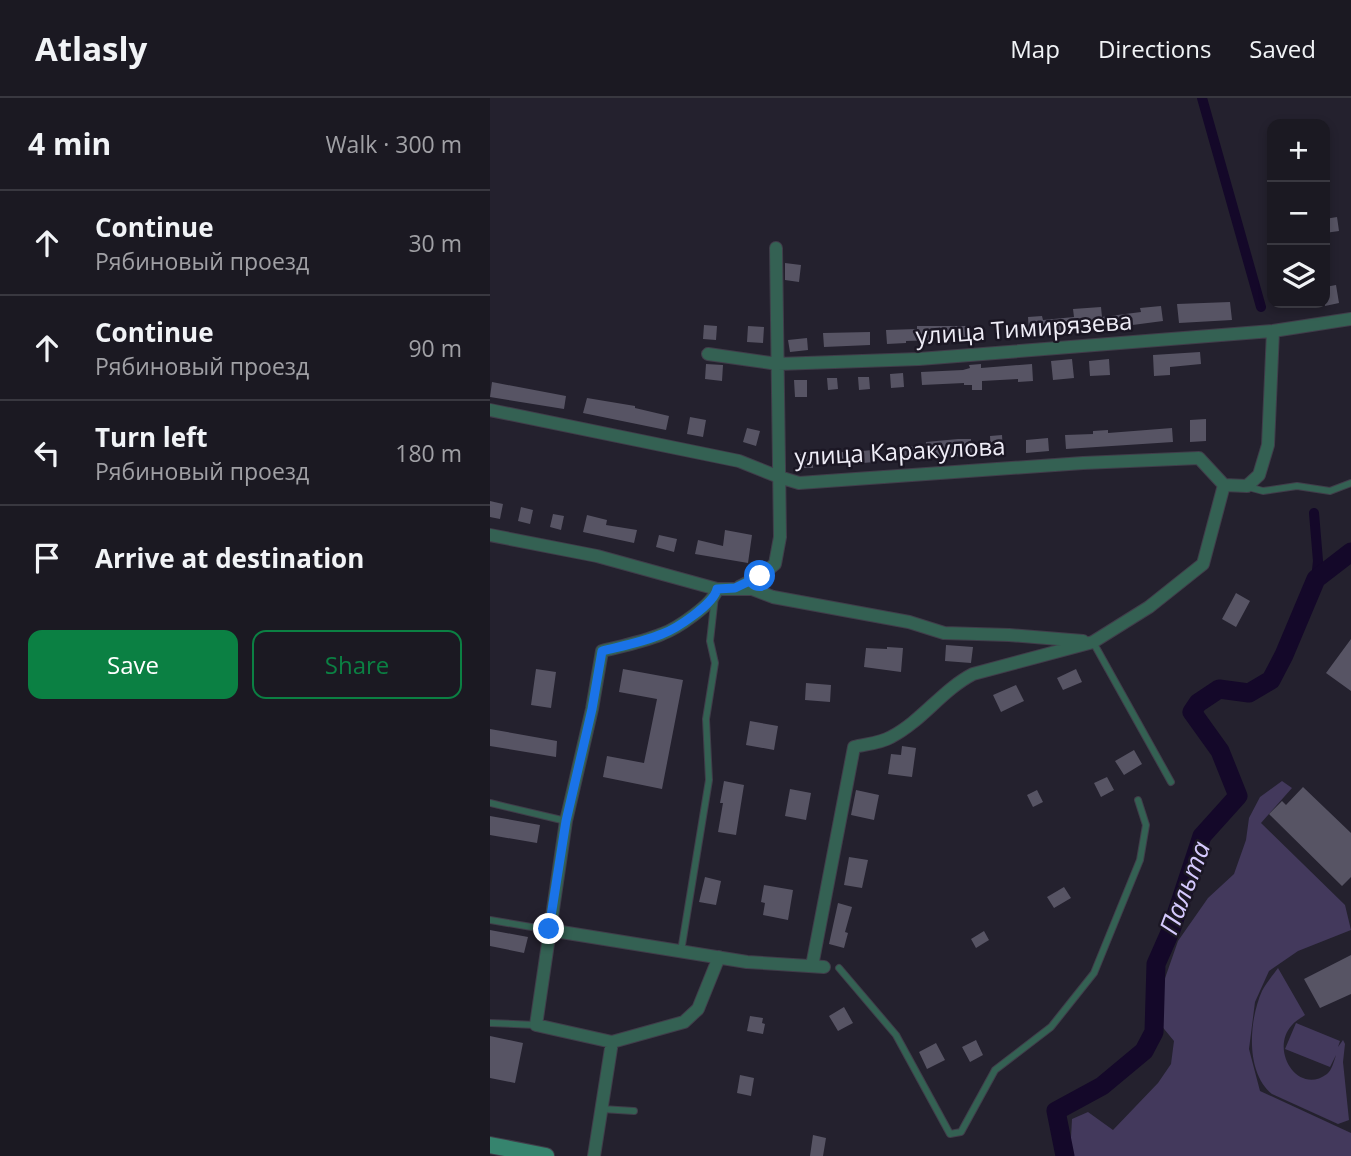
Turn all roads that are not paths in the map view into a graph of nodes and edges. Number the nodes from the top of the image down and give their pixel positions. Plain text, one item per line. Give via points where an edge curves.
1 (776, 248) dead end
2 (1351, 319) edge
3 (1273, 331) junction
4 (708, 354) dead end
5 (778, 363) junction
6 (490, 410) edge
7 (779, 477) junction
8 (1351, 483) edge
9 (1224, 485) junction
10 (1247, 486) junction
11 (490, 535) edge
12 (735, 588) junction
13 (716, 593) junction
14 (1093, 642) junction
15 (1171, 782) dead end
16 (1138, 800) dead end
17 (490, 803) edge
18 (566, 821) junction
19 (490, 920) edge
20 (549, 929) junction
21 (681, 951) junction
22 (719, 957) junction
23 (839, 968) dead end
24 (490, 1023) edge
25 (536, 1026) junction
26 (612, 1042) junction
27 (601, 1108) junction
28 (634, 1111) dead end
29 (490, 1145) edge
30 (546, 1156) edge
31 (594, 1156) edge

1 - 5 street
2 - 3 street, улица Тимирязева
3 - 5 street, улица Тимирязева via 919,359
3 - 10 street via 1268,444 1259,475
4 - 5 street, улица Тимирязева
5 - 7 street
6 - 7 street, улица Каракулова via 739,461
7 - 9 street, улица Каракулова via 799,483 1199,457
7 - 12 street via 780,537 775,564
8 - 10 lane via 1331,491 1297,486 1263,491
9 - 10 street
9 - 14 street via 1203,564 1149,607
11 - 13 street via 597,556
12 - 13 street
12 - 14 street via 944,633
13 - 18 street via 664,634 602,651
13 - 21 lane via 710,641 716,663 706,719 709,780
14 - 15 lane
14 - 22 street via 973,674 889,739 854,747 818,966
16 - 23 lane via 1146,825 1140,860 1094,973 1051,1027 995,1070 961,1132 950,1134 896,1035
17 - 18 lane
18 - 20 street
19 - 20 lane
20 - 21 street
20 - 25 street
21 - 22 street
22 - 26 street via 698,1009 684,1021
24 - 25 lane
25 - 26 street
26 - 27 street
27 - 28 lane
27 - 31 street
29 - 30 main road

